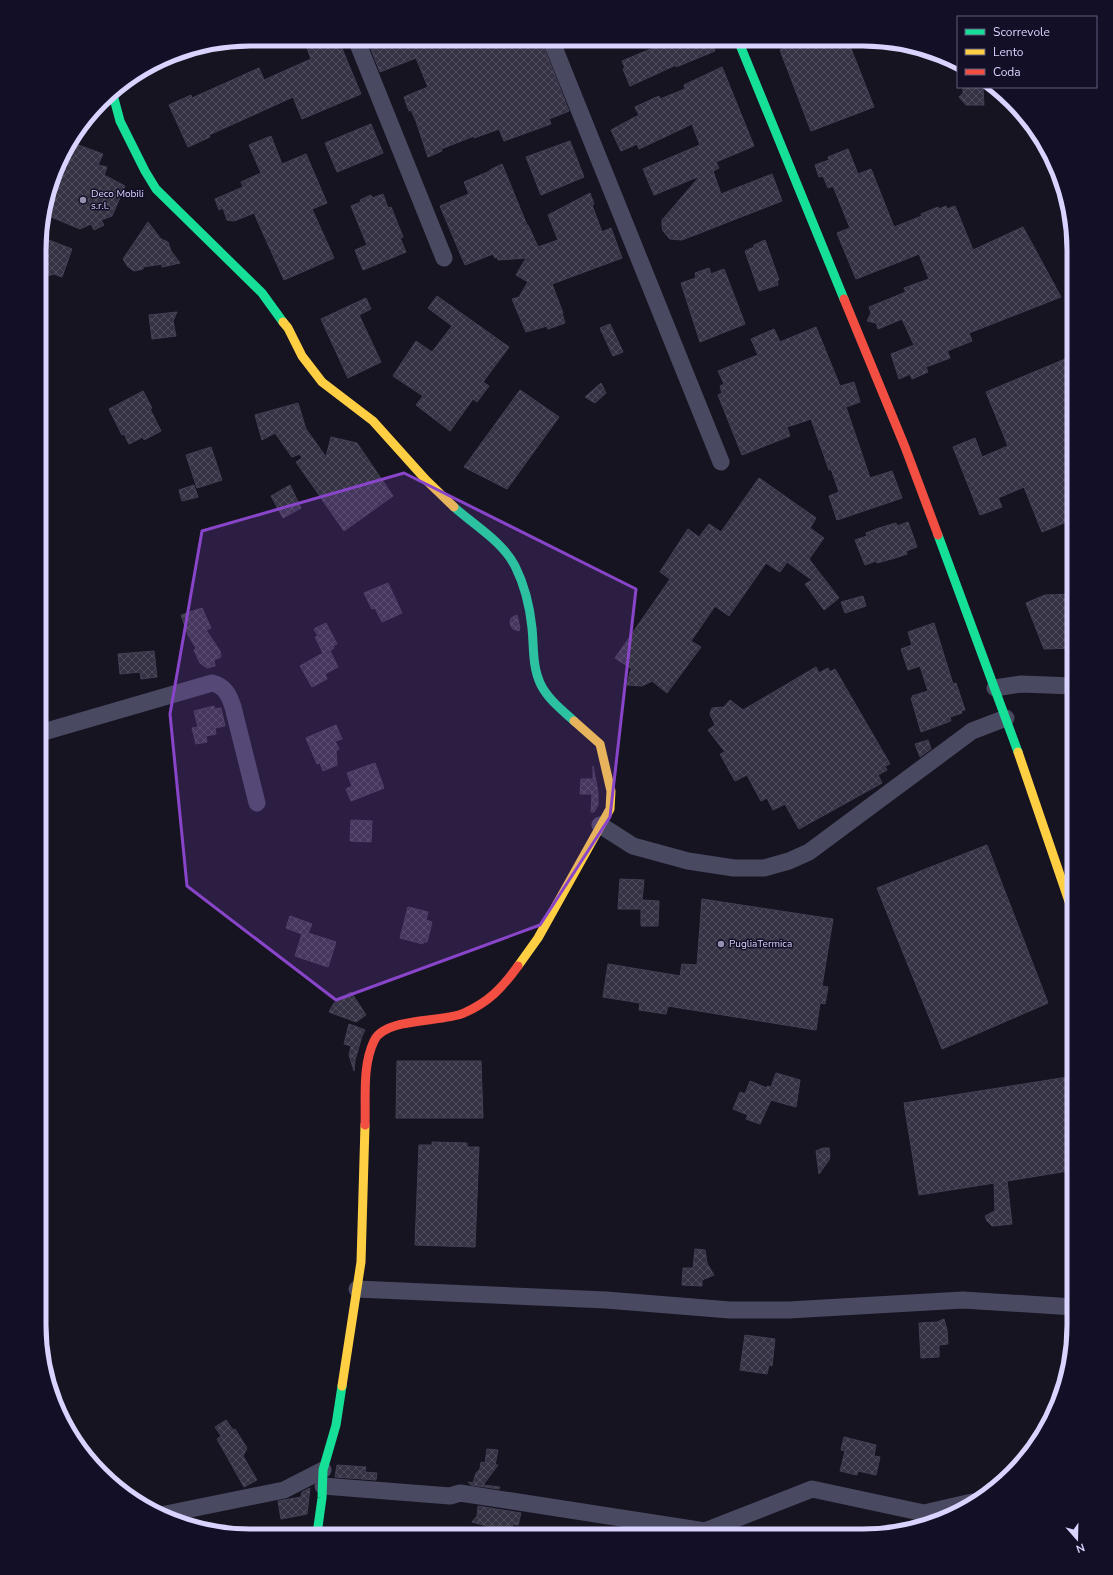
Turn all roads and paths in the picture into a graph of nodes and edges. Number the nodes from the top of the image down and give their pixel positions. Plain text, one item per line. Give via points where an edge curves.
1 (359, 46) edge
2 (553, 46) edge
3 (740, 46) edge
4 (114, 99) edge
5 (444, 258) dead end
6 (721, 462) dead end
7 (1067, 686) edge
8 (995, 688) junction
9 (1006, 718) junction
10 (46, 731) edge
11 (257, 803) dead end
12 (600, 826) junction
13 (1067, 896) edge
14 (357, 1289) junction
15 (1067, 1307) edge
16 (323, 1478) junction
17 (959, 1505) edge
18 (172, 1513) edge
19 (318, 1529) edge
20 (692, 1529) edge
21 (710, 1529) edge

1 - 5 street
2 - 6 street
3 - 8 street via 905,447
4 - 12 street via 120,121 156,189 262,292 288,328 302,356 322,382 373,421 426,480 500,545 515,566 528,599 533,658 541,685 556,705 600,744 612,795 610,809
7 - 8 street via 1021,684
8 - 9 street
9 - 12 street via 972,731 809,852 764,868 734,868 682,859 633,846
9 - 13 street
10 - 11 street via 212,683 219,685 227,693 233,707
12 - 14 street via 538,938 506,983 487,1001 462,1014 387,1027 374,1039 368,1063 361,1262
14 - 15 street via 606,1300 730,1310 789,1310 963,1300
14 - 16 street via 336,1425
16 - 18 street via 284,1490
16 - 19 street
16 - 20 street via 450,1496 460,1492
17 - 21 street via 924,1513 812,1489

